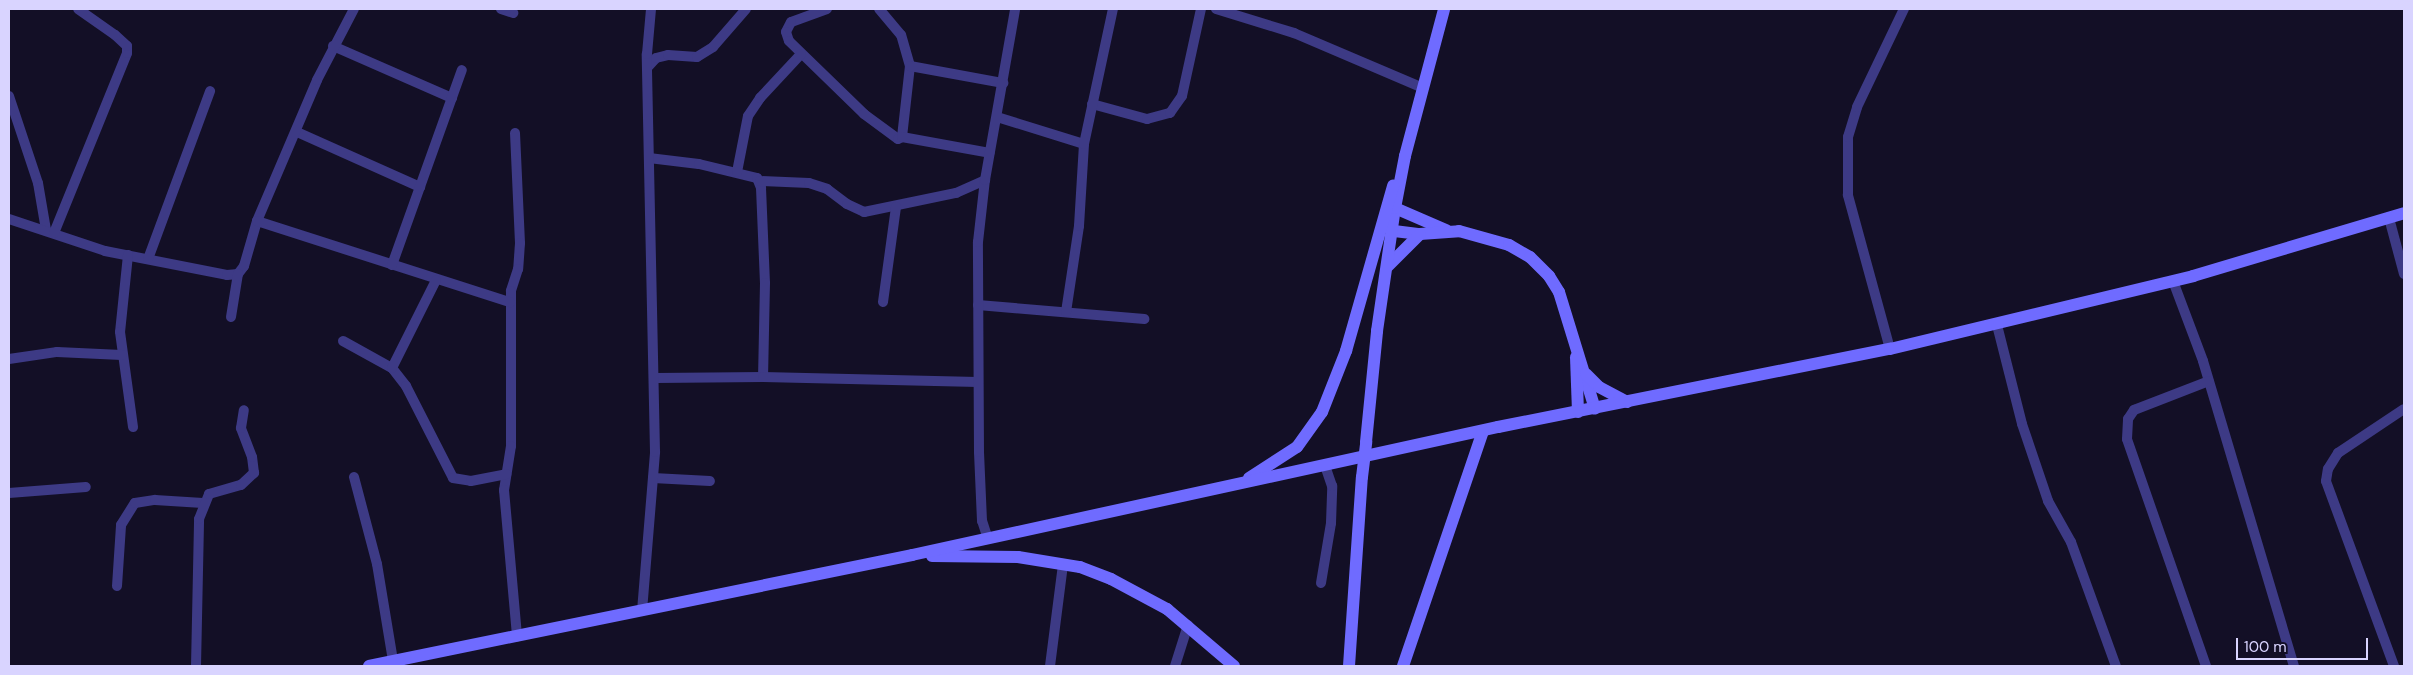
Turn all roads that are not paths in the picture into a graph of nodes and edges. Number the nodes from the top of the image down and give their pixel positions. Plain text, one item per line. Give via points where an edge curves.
1 (78, 9) edge
2 (354, 9) edge
3 (501, 9) edge
4 (651, 9) edge
5 (746, 9) edge
6 (827, 9) edge
7 (879, 9) edge
8 (1015, 9) edge
9 (1113, 9) edge
10 (1202, 9) edge
11 (1216, 9) edge
12 (1444, 9) edge
13 (1904, 9) edge
14 (513, 13) dead end
15 (333, 46) junction
16 (801, 54) junction
17 (910, 66) junction
18 (647, 68) junction
19 (462, 70) dead end
20 (1003, 83) junction
21 (1423, 88) junction
22 (210, 91) dead end
23 (9, 96) edge
24 (452, 98) junction
25 (1092, 104) junction
26 (997, 117) junction
27 (297, 132) junction
28 (514, 134) dead end
29 (902, 137) junction
30 (1084, 144) junction
31 (990, 153) junction
32 (1405, 156) junction
33 (649, 158) junction
34 (736, 172) junction
35 (985, 180) junction
36 (760, 181) junction
37 (420, 187) junction
38 (896, 207) junction
39 (1396, 208) junction
40 (2404, 213) edge
41 (2389, 218) junction
42 (9, 220) edge
43 (257, 220) junction
44 (1446, 230) junction
45 (1394, 231) junction
46 (50, 232) junction
47 (1420, 234) junction
48 (128, 254) junction
49 (148, 259) junction
50 (392, 265) junction
51 (1388, 266) junction
52 (238, 274) junction
53 (2404, 274) edge
54 (436, 280) junction
55 (2173, 281) junction
56 (510, 302) junction
57 (883, 302) dead end
58 (978, 305) junction
59 (1066, 312) junction
60 (231, 317) dead end
61 (1144, 319) dead end
62 (1997, 325) junction
63 (343, 341) dead end
64 (1890, 349) junction
65 (1576, 352) junction
66 (122, 355) junction
67 (9, 359) edge
68 (392, 368) junction
69 (1584, 372) junction
70 (763, 377) junction
71 (656, 378) junction
72 (978, 382) junction
73 (2209, 382) junction
74 (1627, 402) junction
75 (1595, 409) junction
76 (2404, 409) edge
77 (244, 410) dead end
78 (1578, 412) junction
79 (133, 427) dead end
80 (1483, 431) junction
81 (1325, 466) junction
82 (506, 474) junction
83 (354, 477) dead end
84 (653, 478) junction
85 (710, 481) dead end
86 (1236, 485) junction
87 (86, 486) dead end
88 (9, 493) edge
89 (203, 503) junction
90 (987, 536) junction
91 (912, 555) junction
92 (1063, 564) junction
93 (1321, 583) dead end
94 (117, 586) dead end
95 (642, 611) junction
96 (1188, 625) junction
97 (517, 636) junction
98 (393, 661) junction
99 (196, 666) edge
100 (369, 666) edge
101 (1050, 666) edge
102 (1175, 666) edge
103 (1234, 666) edge
104 (1349, 666) edge
105 (1403, 666) edge
106 (2116, 666) edge
107 (2206, 666) edge
108 (2294, 666) edge
109 (2394, 666) edge

1 - 46 street via 123,42 126,53
2 - 15 street
3 - 14 street
4 - 18 street
5 - 18 street via 713,47 697,57 668,55 656,58
6 - 16 street via 788,26 789,41
7 - 17 street via 900,35
8 - 20 street
9 - 25 street
10 - 25 street via 1182,96 1170,113 1147,119
11 - 21 street via 1302,36
12 - 21 main road
13 - 64 street via 1857,107 1848,137 1848,195
15 - 24 street
15 - 27 street
16 - 29 street via 890,136
16 - 34 street via 760,98 748,116
17 - 20 street
17 - 29 street
18 - 33 street
19 - 24 street
20 - 26 street
21 - 32 main road
22 - 49 street
23 - 46 street via 38,183
24 - 37 street
25 - 30 street
26 - 30 street
26 - 31 street
27 - 37 street
27 - 43 street
28 - 56 street via 520,243
29 - 31 street
30 - 59 street via 1079,226
31 - 35 street
32 - 39 main road
32 - 86 main road via 1380,224 1346,351 1322,412 1297,447
33 - 34 street
33 - 71 street
34 - 36 street
35 - 38 street via 956,193
35 - 58 street via 978,242
36 - 38 street via 809,184 826,189 864,212
36 - 70 street via 765,283
37 - 50 street
38 - 57 street
39 - 44 main road
39 - 45 main road
40 - 41 main road
41 - 53 street
41 - 55 main road
42 - 46 street
43 - 50 street
43 - 52 street via 244,266
44 - 47 main road
44 - 65 main road via 1485,237 1530,257 1549,276 1559,292
45 - 47 main road
45 - 51 main road
46 - 48 street via 105,251
47 - 51 main road
48 - 49 street
48 - 66 street via 121,312
49 - 52 street via 227,276
50 - 54 street
51 - 104 main road, bridge via 1377,331 1362,476
52 - 60 street
54 - 56 street
54 - 68 street
55 - 62 main road
55 - 73 street
56 - 82 street via 512,446
58 - 59 street
58 - 72 street
59 - 61 street
62 - 64 main road
62 - 106 street via 2022,424 2048,501 2070,542
63 - 68 street
64 - 74 main road
65 - 69 main road
65 - 78 main road
66 - 67 street via 57,352
66 - 79 street
68 - 82 street via 406,386 453,478 471,481
69 - 74 main road via 1599,387
69 - 75 main road
70 - 71 street
70 - 72 street
71 - 84 street
72 - 90 street via 980,499
73 - 107 street via 2134,410 2128,419 2127,439
73 - 108 street
74 - 75 main road
75 - 78 main road
76 - 109 street via 2338,453 2328,469 2326,481
77 - 89 street via 241,428 252,456 254,473 241,484 209,494
78 - 80 main road
80 - 81 main road
80 - 105 main road
81 - 86 main road
81 - 93 street via 1332,486 1331,523
82 - 97 street via 506,544
83 - 98 street via 377,564
84 - 85 street
84 - 95 street
86 - 90 main road
87 - 88 street
89 - 94 street via 155,500 135,503 120,525
89 - 99 street via 199,519
90 - 91 main road
91 - 92 main road via 1018,557
91 - 95 main road
92 - 96 main road via 1111,579
92 - 101 street
95 - 97 main road
96 - 102 street
96 - 103 main road
97 - 98 main road
98 - 100 main road

